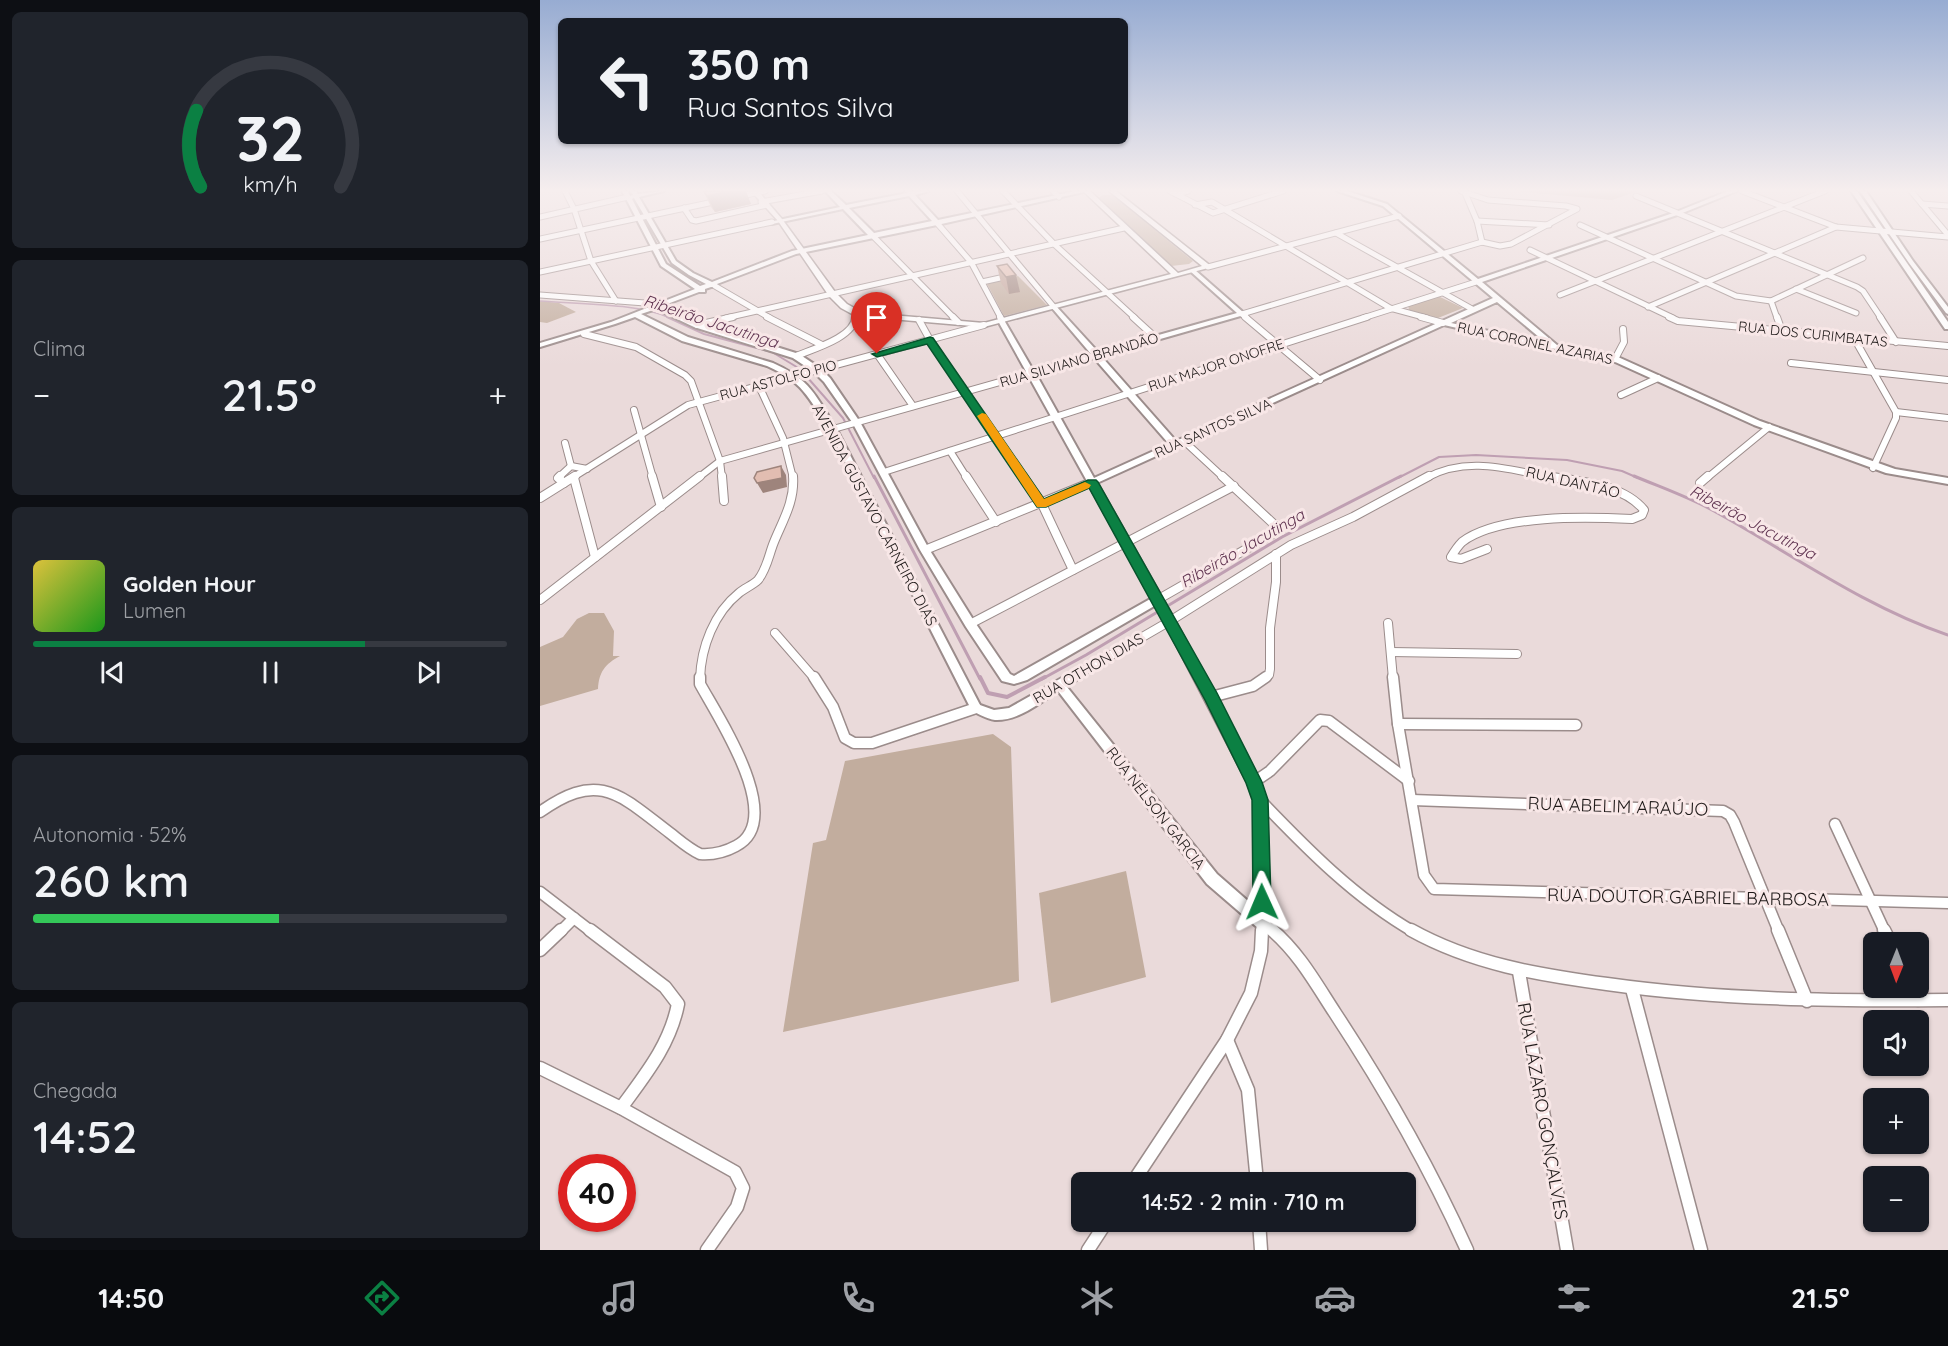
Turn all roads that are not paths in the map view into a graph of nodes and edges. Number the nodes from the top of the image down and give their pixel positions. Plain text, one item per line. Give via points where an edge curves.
1 (587, 249) edge
2 (641, 249) edge
3 (656, 249) edge
4 (667, 249) edge
5 (796, 249) edge
6 (818, 249) edge
7 (886, 249) edge
8 (960, 249) edge
9 (1005, 249) edge
10 (1030, 249) edge
11 (1060, 249) edge
12 (1148, 249) edge
13 (1186, 249) edge
14 (1272, 249) edge
15 (1295, 249) edge
16 (1365, 249) edge
17 (1438, 249) edge
18 (1458, 249) edge
19 (1571, 249) edge
20 (1634, 249) edge
21 (1673, 249) edge
22 (1764, 249) edge
23 (1782, 249) edge
24 (1893, 249) edge
25 (1903, 249) edge
26 (1530, 250) dead end
27 (1773, 253) junction
28 (799, 254) junction
29 (1009, 254) junction
30 (1443, 254) junction
31 (1652, 257) junction
32 (1547, 258) junction
33 (1863, 258) dead end
34 (591, 261) junction
35 (1900, 261) junction
36 (971, 262) junction
37 (1911, 262) junction
38 (1208, 267) junction
39 (1396, 267) junction
40 (1193, 271) junction
41 (540, 272) edge
42 (1024, 273) junction
43 (1826, 274) junction
44 (1176, 275) junction
45 (913, 276) junction
46 (1594, 281) junction
47 (982, 282) junction
48 (1349, 282) junction
49 (1476, 282) junction
50 (1705, 282) junction
51 (713, 285) junction
52 (1796, 289) junction
53 (701, 290) junction
54 (829, 291) junction
55 (1439, 292) junction
56 (1106, 293) junction
57 (540, 295) edge
58 (1560, 295) dead end
59 (1497, 299) junction
60 (616, 301) junction
61 (1771, 301) junction
62 (1054, 307) junction
63 (1648, 307) junction
64 (1390, 308) junction
65 (1472, 309) junction
66 (647, 311) junction
67 (756, 312) junction
68 (855, 312) junction
69 (1856, 313) dead end
70 (1242, 314) junction
71 (1948, 314) edge
72 (1940, 315) junction
73 (919, 320) junction
74 (1002, 321) junction
75 (958, 322) junction
76 (1443, 323) junction
77 (697, 325) junction
78 (984, 325) junction
79 (1948, 327) edge
80 (1623, 329) dead end
81 (1782, 331) junction
82 (586, 335) junction
83 (1156, 338) junction
84 (1854, 338) junction
85 (930, 340) junction
86 (1896, 342) junction
87 (822, 345) junction
88 (1279, 345) junction
89 (1948, 346) edge
90 (540, 347) edge
91 (1555, 348) junction
92 (877, 354) junction
93 (1096, 355) junction
94 (796, 356) junction
95 (1615, 359) junction
96 (1791, 363) dead end
97 (814, 370) junction
98 (1032, 373) junction
99 (1875, 373) junction
100 (796, 375) junction
101 (1658, 378) junction
102 (1320, 380) junction
103 (1948, 380) edge
104 (759, 386) junction
105 (966, 391) junction
106 (1130, 393) junction
107 (1621, 395) dead end
108 (698, 402) junction
109 (913, 406) junction
110 (634, 410) dead end
111 (1896, 412) junction
112 (1056, 417) junction
113 (1948, 418) edge
114 (854, 423) junction
115 (834, 428) junction
116 (1768, 429) junction
117 (641, 434) junction
118 (996, 436) junction
119 (1184, 441) junction
120 (785, 442) junction
121 (565, 443) dead end
122 (1175, 445) junction
123 (950, 451) junction
124 (720, 460) junction
125 (571, 466) junction
126 (1874, 466) junction
127 (586, 469) junction
128 (884, 472) junction
129 (574, 478) junction
130 (1948, 481) edge
131 (1092, 482) junction
132 (564, 483) junction
133 (1700, 483) dead end
134 (1234, 486) junction
135 (540, 498) edge
136 (724, 501) dead end
137 (1042, 504) junction
138 (661, 507) junction
139 (996, 522) junction
140 (1301, 540) joint
141 (1127, 543) junction
142 (1487, 549) dead end
143 (925, 550) junction
144 (1276, 554) junction
145 (595, 557) junction
146 (1073, 570) junction
147 (540, 600) edge
148 (1158, 601) junction
149 (1168, 619) junction
150 (1388, 623) dead end
151 (970, 624) junction
152 (775, 633) dead end
153 (1391, 652) junction
154 (1517, 654) dead end
155 (1014, 680) joint
156 (1059, 685) junction
157 (1211, 697) junction
158 (976, 708) junction
159 (1398, 724) junction
160 (1576, 725) dead end
161 (1409, 781) junction
162 (1254, 782) junction
163 (1260, 800) junction
164 (1412, 800) junction
165 (540, 812) edge
166 (1835, 824) dead end
167 (540, 892) edge
168 (1765, 899) junction
169 (1870, 901) junction
170 (1948, 903) edge
171 (574, 918) junction
172 (1263, 923) junction
173 (1885, 932) edge
174 (540, 950) edge
175 (1519, 972) junction
176 (1632, 988) junction
177 (1918, 1000) joint
178 (1948, 1000) edge
179 (1807, 1001) junction
180 (1227, 1040) junction
181 (540, 1068) edge
182 (621, 1108) junction
183 (1140, 1172) edge
184 (1256, 1172) edge
185 (1100, 1232) edge
186 (1259, 1232) edge
187 (706, 1250) edge
188 (1088, 1250) edge
189 (1260, 1250) edge
190 (1467, 1250) edge
191 (1567, 1250) edge
192 (1701, 1250) edge

1 - 34 street
2 - 34 street
3 - 53 street via 663,265
4 - 51 street via 680,267
5 - 28 main road
6 - 28 street
7 - 45 street
8 - 36 street
9 - 29 street
10 - 29 street
11 - 56 street
12 - 44 main road
13 - 38 main road
14 - 38 street
15 - 48 street
16 - 39 street
17 - 30 street
18 - 30 street, RUA SILVIANO BRANDÃO
19 - 32 street, RUA MAJOR ONOFRE
20 - 31 street
21 - 31 street
22 - 27 street
23 - 27 street
24 - 35 street
25 - 37 street
26 - 32 street, RUA DOS CURIMBATAS
27 - 43 street
27 - 50 street
28 - 51 street
28 - 54 main road via 819,284
29 - 36 street
29 - 42 street
30 - 39 street, RUA SILVIANO BRANDÃO
30 - 49 street
31 - 46 street
31 - 50 street
32 - 46 street, RUA DOS CURIMBATAS
32 - 49 street, RUA MAJOR ONOFRE
33 - 43 street
34 - 41 street
34 - 60 street
35 - 37 street
35 - 72 street
36 - 45 street
36 - 47 street
37 - 71 street
38 - 40 main road, RUA ASTOLFO PIO
39 - 48 street, RUA SILVIANO BRANDÃO
39 - 55 street
40 - 44 main road, RUA ASTOLFO PIO
40 - 70 street
42 - 47 street
42 - 62 street
43 - 52 street
43 - 86 street via 1860,289
44 - 56 main road, RUA ASTOLFO PIO
45 - 54 street
45 - 75 street
46 - 58 street
46 - 63 street, RUA DOS CURIMBATAS
47 - 74 street
48 - 64 street
48 - 70 street, RUA SILVIANO BRANDÃO
49 - 55 street, RUA MAJOR ONOFRE
49 - 59 street
50 - 61 street via 1740,297
50 - 63 street
51 - 53 street
51 - 67 street
52 - 61 street
52 - 69 street
53 - 66 street
54 - 67 street
54 - 68 main road
55 - 64 street, RUA MAJOR ONOFRE
55 - 65 street
56 - 62 main road, RUA ASTOLFO PIO
56 - 83 street
57 - 60 street
59 - 65 street, RUA SANTOS SILVA
59 - 91 street
60 - 66 street
61 - 81 street
62 - 74 main road, RUA ASTOLFO PIO
62 - 93 street
63 - 81 street, RUA DOS CURIMBATAS via 1678,321
64 - 76 street
64 - 88 street, RUA MAJOR ONOFRE
65 - 76 street, RUA SANTOS SILVA
66 - 77 street, AVENIDA GUSTAVO CARNEIRO DIAS
66 - 82 street
66 - 100 street, AVENIDA GUSTAVO CARNEIRO DIAS via 685,339
67 - 77 street
67 - 87 street
68 - 73 main road
68 - 87 street via 853,329
70 - 83 street, RUA SILVIANO BRANDÃO
70 - 88 street
71 - 72 street
72 - 79 street
73 - 75 main road
73 - 85 street
74 - 78 main road, RUA ASTOLFO PIO
74 - 98 street
75 - 78 main road
76 - 91 street, RUA CORONEL AZARIAS
76 - 102 street, RUA SANTOS SILVA
77 - 94 street, AVENIDA GUSTAVO CARNEIRO DIAS
78 - 85 street, RUA ASTOLFO PIO
80 - 95 street via 1624,342
81 - 84 street, RUA DOS CURIMBATAS
82 - 90 street
82 - 108 street via 636,347 685,375
83 - 93 street, RUA SILVIANO BRANDÃO
84 - 86 street, RUA DOS CURIMBATAS
84 - 99 street
85 - 92 street, RUA ASTOLFO PIO
85 - 105 street
86 - 89 street, RUA DOS CURIMBATAS
87 - 94 street
88 - 102 street
88 - 106 street, RUA MAJOR ONOFRE
91 - 95 street, RUA CORONEL AZARIAS
92 - 97 street, RUA ASTOLFO PIO
92 - 109 street
93 - 98 street, RUA SILVIANO BRANDÃO
93 - 106 street
94 - 97 street, AVENIDA GUSTAVO CARNEIRO DIAS
95 - 101 street, RUA CORONEL AZARIAS
96 - 99 street
97 - 100 street, RUA ASTOLFO PIO
97 - 114 street, AVENIDA GUSTAVO CARNEIRO DIAS via 827,380
98 - 105 street, RUA SILVIANO BRANDÃO
98 - 112 street
99 - 103 street
99 - 111 street
100 - 104 street, RUA ASTOLFO PIO
100 - 115 street, AVENIDA GUSTAVO CARNEIRO DIAS
101 - 107 street
101 - 116 street, RUA CORONEL AZARIAS
102 - 119 street, RUA SANTOS SILVA
104 - 108 street, RUA ASTOLFO PIO
104 - 120 street
105 - 109 street, RUA SILVIANO BRANDÃO
105 - 118 street
106 - 112 street, RUA MAJOR ONOFRE
106 - 122 street
108 - 117 street, RUA ASTOLFO PIO
108 - 124 street
109 - 114 street, RUA SILVIANO BRANDÃO
110 - 117 street
111 - 113 street
111 - 126 street
112 - 118 street, RUA MAJOR ONOFRE
112 - 131 street
114 - 115 street, RUA SILVIANO BRANDÃO
114 - 128 street, AVENIDA GUSTAVO CARNEIRO DIAS
115 - 120 street, RUA SILVIANO BRANDÃO
115 - 158 street, AVENIDA GUSTAVO CARNEIRO DIAS
116 - 126 street, RUA CORONEL AZARIAS via 1829,455
116 - 133 street
117 - 127 street, RUA ASTOLFO PIO
117 - 138 street
118 - 123 street, RUA MAJOR ONOFRE
118 - 137 street
119 - 122 street, RUA SANTOS SILVA
119 - 134 street
120 - 124 street, RUA SILVIANO BRANDÃO
120 - 165 street via 793,479 788,511 758,580 736,594 703,645 700,668 700,684 752,784 757,814 753,832 737,846 698,854 614,792 589,787 556,798
121 - 125 street
122 - 131 street, RUA SANTOS SILVA
123 - 128 street, RUA MAJOR ONOFRE
123 - 139 street
124 - 136 street
124 - 138 street, RUA SILVIANO BRANDÃO
125 - 127 street
125 - 132 street via 559,476 558,480
126 - 130 street, RUA CORONEL AZARIAS
127 - 129 street, RUA ASTOLFO PIO
128 - 143 street, AVENIDA GUSTAVO CARNEIRO DIAS
129 - 132 street, RUA ASTOLFO PIO
129 - 145 street
131 - 137 street, RUA SANTOS SILVA
131 - 141 street
132 - 135 street, RUA ASTOLFO PIO
134 - 141 street
134 - 148 street, RUA OTHON DIAS via 1278,528 1276,532
137 - 139 street, RUA SANTOS SILVA
137 - 146 street
138 - 145 street, RUA SILVIANO BRANDÃO
139 - 143 street, RUA SANTOS SILVA
140 - 142 street, RUA DANTÃO via 1444,468 1464,465 1519,470 1610,488 1635,499 1644,510 1632,519 1510,524 1469,538 1451,557 1461,559
140 - 144 street, RUA OTHON DIAS
141 - 146 street
141 - 148 street
143 - 151 street, AVENIDA GUSTAVO CARNEIRO DIAS
144 - 149 street, RUA OTHON DIAS
144 - 157 street via 1278,575 1270,628 1269,675 1253,686
145 - 147 street, RUA SILVIANO BRANDÃO
146 - 151 street
148 - 149 street
148 - 155 street, RUA OTHON DIAS
149 - 156 street, RUA OTHON DIAS
149 - 157 street
150 - 153 street
151 - 155 street, AVENIDA GUSTAVO CARNEIRO DIAS via 1002,674
152 - 158 street, RUA OTHON DIAS via 832,703 850,742 872,743
153 - 154 street
153 - 159 street
156 - 158 street, RUA OTHON DIAS via 1003,714
156 - 172 street, RUA NÉLSON GARCIA via 1212,879
157 - 162 street
159 - 160 street
159 - 161 street
161 - 162 street via 1324,720 1317,722 1270,771
161 - 164 street
162 - 163 street
163 - 172 street
163 - 175 street via 1325,866 1383,913 1428,939
164 - 168 street, RUA ABELIM ARAÚJO via 1723,811 1734,822
164 - 168 street, RUA DOUTOR GABRIEL BARBOSA via 1424,875 1430,886 1439,891
166 - 169 street
167 - 171 street
168 - 169 street, RUA DOUTOR GABRIEL BARBOSA
168 - 179 street, RUA ABELIM ARAÚJO
169 - 170 street, RUA DOUTOR GABRIEL BARBOSA
169 - 173 street
171 - 174 street
171 - 182 street via 665,987 678,1004 670,1039
172 - 180 street via 1251,993
172 - 190 street via 1291,946 1373,1071 1446,1203
175 - 176 street
175 - 191 street, RUA LÁZARO GONÇALVES
176 - 179 street
176 - 192 street
177 - 178 street
177 - 179 street
180 - 183 street
180 - 184 street via 1248,1090
181 - 182 street
182 - 187 street via 735,1172 743,1188 737,1207
185 - 188 street
186 - 189 street

